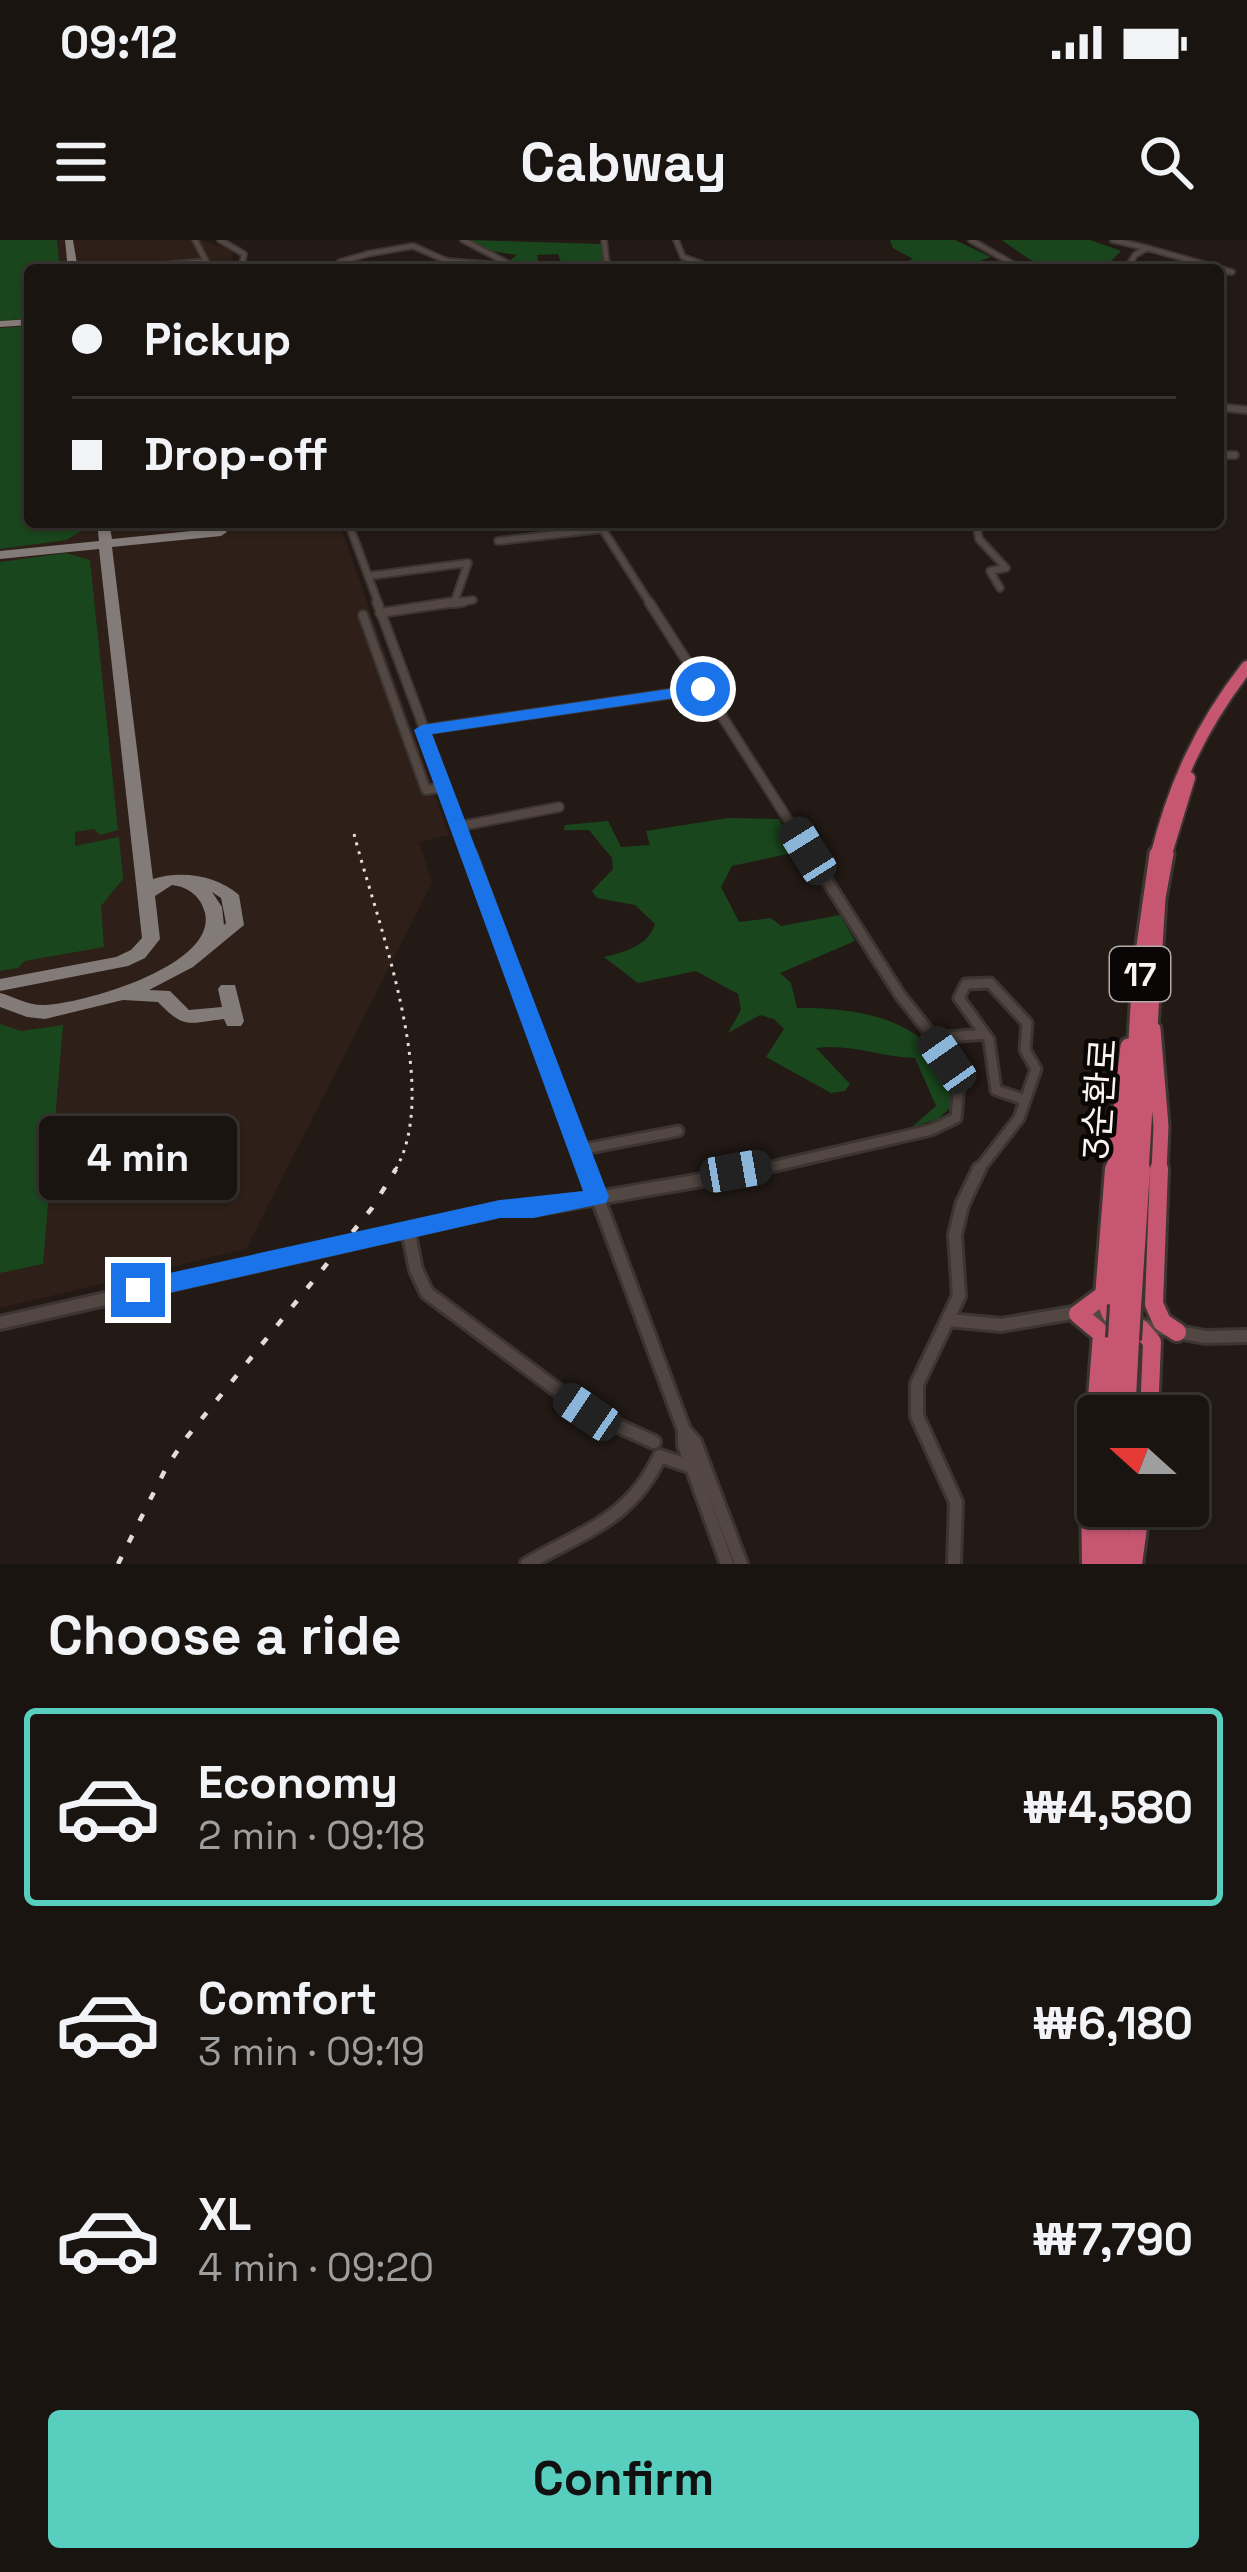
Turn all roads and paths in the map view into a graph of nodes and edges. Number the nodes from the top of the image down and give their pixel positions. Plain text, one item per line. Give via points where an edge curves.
1 (220, 240) edge
2 (411, 240) edge
3 (463, 240) edge
4 (676, 240) edge
5 (971, 240) edge
6 (1113, 240) edge
7 (1147, 248) junction
8 (239, 250) junction
9 (368, 254) junction
10 (1184, 256) junction
11 (175, 264) edge
12 (242, 264) edge
13 (338, 264) edge
14 (463, 264) edge
15 (509, 264) edge
16 (703, 264) edge
17 (1013, 264) edge
18 (1130, 264) edge
19 (1193, 264) edge
20 (1208, 264) edge
21 (1224, 454) edge
22 (1235, 455) dead end
23 (350, 528) edge
24 (549, 528) edge
25 (589, 528) edge
26 (601, 528) edge
27 (977, 528) edge
28 (552, 535) junction
29 (498, 541) dead end
30 (368, 577) junction
31 (1000, 588) dead end
32 (473, 600) dead end
33 (454, 603) junction
34 (380, 613) junction
35 (362, 615) dead end
36 (1247, 667) edge
37 (1247, 678) edge
38 (703, 689) junction
39 (422, 730) junction
40 (445, 787) junction
41 (559, 807) dead end
42 (461, 826) junction
43 (1144, 987) junction
44 (985, 1034) junction
45 (950, 1037) dead end
46 (1025, 1100) junction
47 (678, 1131) dead end
48 (579, 1150) junction
49 (597, 1197) junction
50 (408, 1230) junction
51 (1154, 1304) junction
52 (1078, 1313) junction
53 (948, 1320) junction
54 (1118, 1320) junction
55 (0, 1323) edge
56 (1177, 1332) junction
57 (1247, 1336) edge
58 (1153, 1347) junction
59 (1114, 1395) edge
60 (1124, 1395) edge
61 (1150, 1395) edge
62 (684, 1430) junction
63 (654, 1442) dead end
64 (692, 1467) junction
65 (1107, 1527) edge
66 (1119, 1527) edge
67 (1139, 1527) edge
68 (527, 1564) edge
69 (727, 1564) edge
70 (741, 1564) edge
71 (954, 1564) edge
72 (1091, 1564) edge
73 (1104, 1564) edge
74 (1118, 1564) edge
75 (1133, 1564) edge

1 - 8 street
2 - 9 street
3 - 15 street
4 - 16 street via 682,256
5 - 17 street
6 - 7 street
7 - 10 street
7 - 18 street
8 - 11 street via 195,240 206,261
8 - 12 street
9 - 13 street
9 - 14 street via 416,246
10 - 19 street
10 - 20 street
21 - 22 street
23 - 30 street
24 - 28 street
25 - 28 street
26 - 38 street
27 - 31 street via 1006,568 990,571
28 - 29 street
30 - 33 street via 468,563
30 - 34 street
32 - 33 street
33 - 34 street
34 - 39 street
35 - 40 street via 426,790
36 - 43 highway, 3순환로 / 17 via 1201,730 1164,818
37 - 43 highway, 3순환로 / 17 via 1207,739 1178,807
38 - 39 street
38 - 49 street via 954,1070 960,1109 933,1131
39 - 40 street
40 - 42 street
41 - 42 street
42 - 48 street
43 - 51 highway via 1161,1126
43 - 54 highway, 3순환로 / 17
43 - 54 highway via 1120,1091
44 - 45 street
44 - 46 street via 996,1090
44 - 46 street via 960,993 973,982 990,983 1027,1023 1025,1050 1036,1069
46 - 53 street via 962,1205 955,1235 961,1287
47 - 48 street
48 - 49 street
49 - 50 street
49 - 62 street
50 - 55 street
50 - 63 street via 427,1294 587,1412
51 - 54 highway via 1146,1318
51 - 56 highway
52 - 53 street via 1001,1325
52 - 54 highway
52 - 54 highway via 1098,1327
53 - 71 street via 920,1373 916,1405 956,1502
54 - 56 street
54 - 58 highway via 1145,1332
54 - 59 highway, 3순환로 / 17
54 - 60 highway, 3순환로 / 17
54 - 72 highway via 1090,1488
56 - 57 street
56 - 58 highway
58 - 61 highway
62 - 64 street
62 - 70 street
64 - 68 street via 660,1456 626,1512
64 - 69 street
65 - 73 highway
66 - 74 highway
67 - 75 highway

